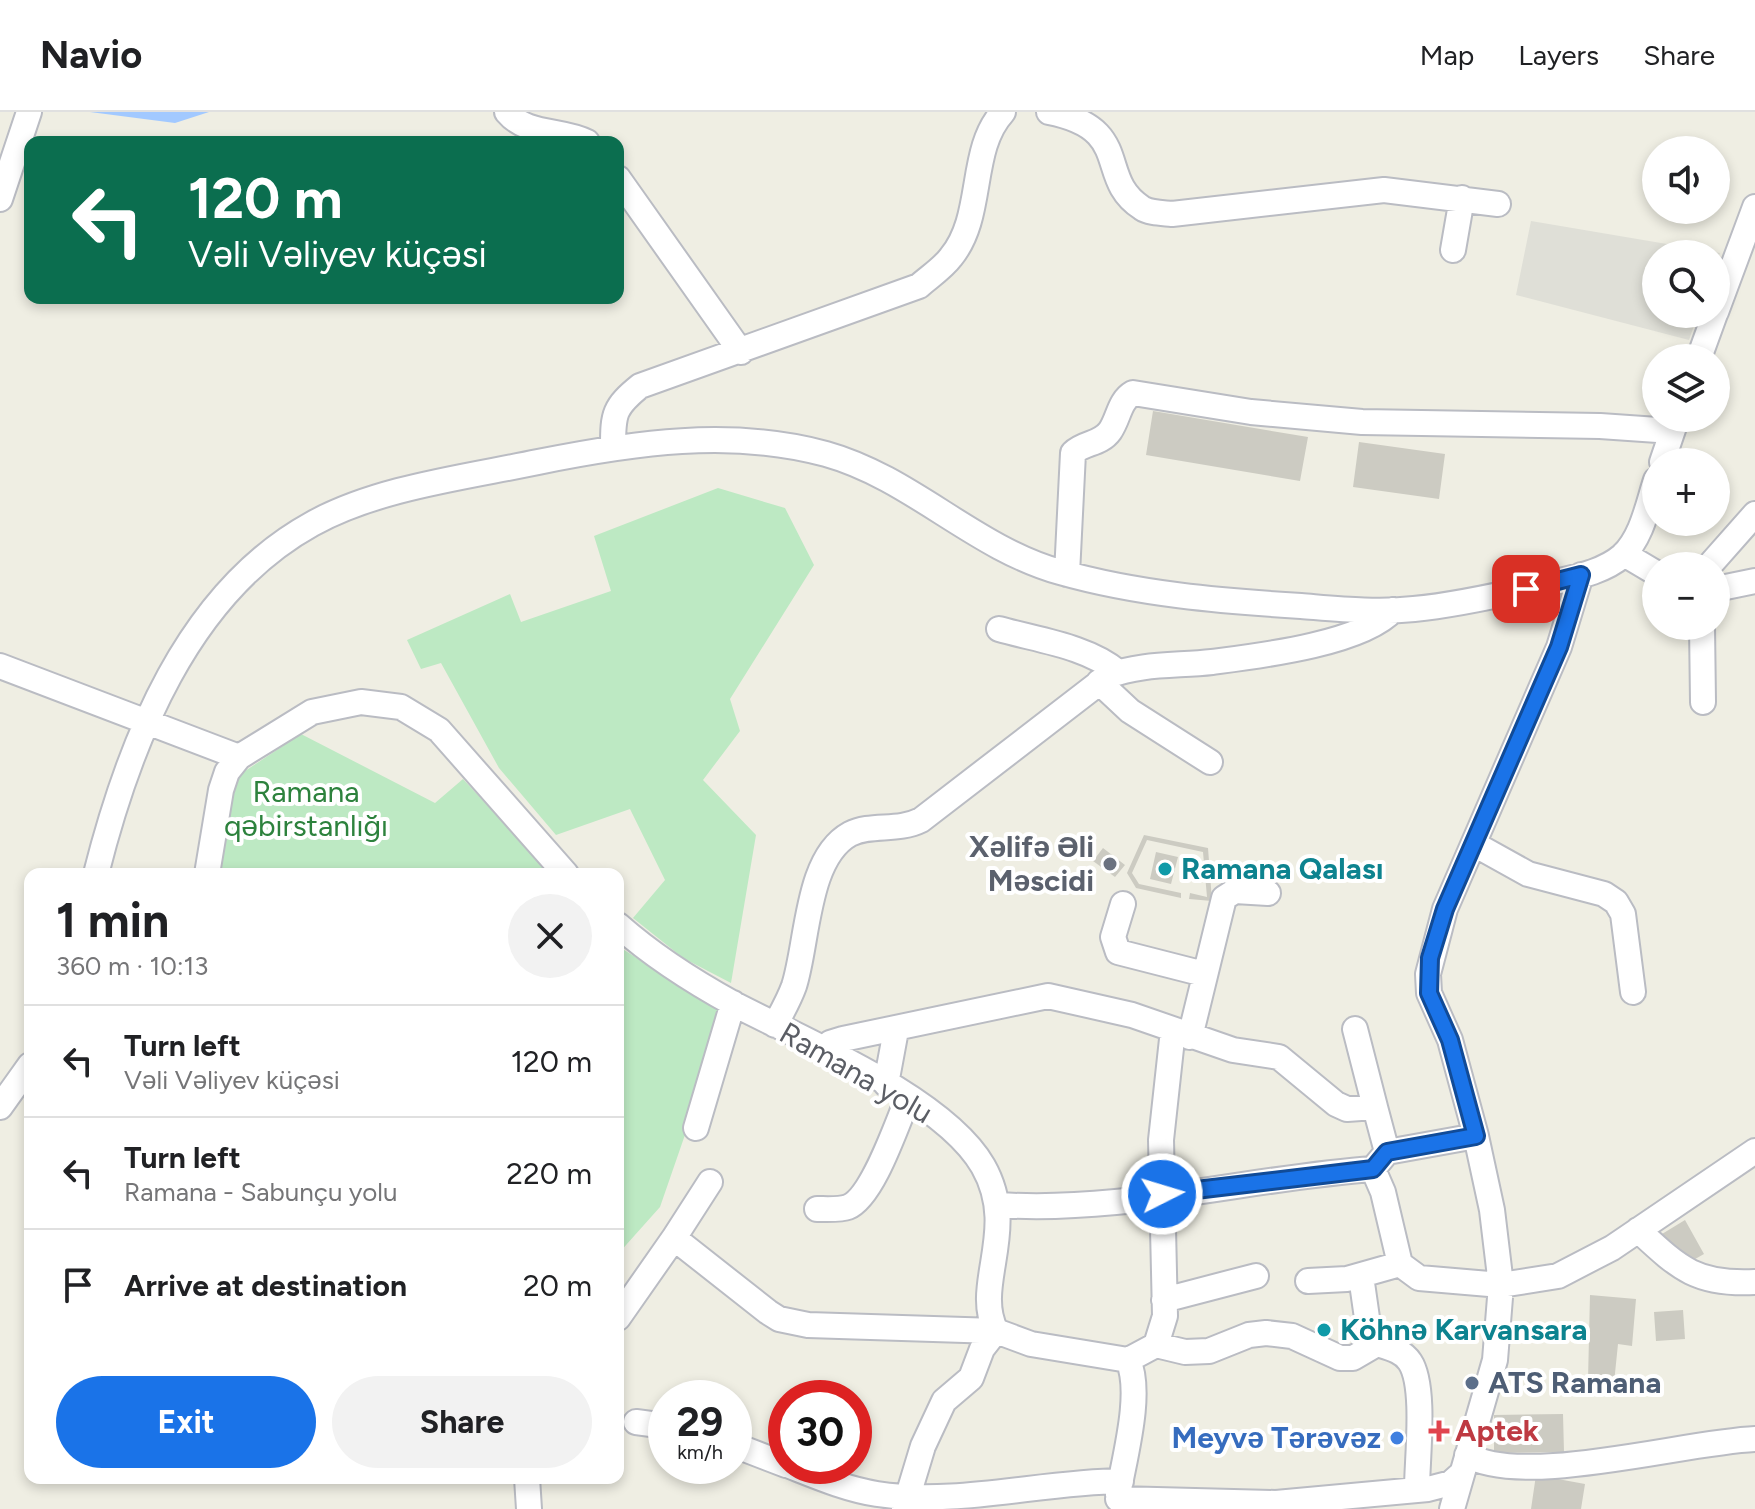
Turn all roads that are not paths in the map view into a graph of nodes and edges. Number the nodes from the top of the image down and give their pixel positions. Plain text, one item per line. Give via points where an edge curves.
1 (29, 112) edge
2 (507, 112) edge
3 (1003, 112) edge
4 (1049, 112) edge
5 (574, 136) edge
6 (624, 186) edge
7 (1462, 198) junction
8 (0, 199) edge
9 (1498, 204) dead end
10 (1755, 207) edge
11 (1453, 250) dead end
12 (1730, 275) edge
13 (741, 352) junction
14 (1642, 425) edge
15 (613, 446) junction
16 (1755, 514) edge
17 (1642, 519) edge
18 (1721, 552) edge
19 (1624, 554) junction
20 (1642, 565) edge
21 (1067, 574) junction
22 (1581, 575) junction
23 (1755, 581) edge
24 (1730, 586) edge
25 (1393, 610) junction
26 (999, 629) dead end
27 (1702, 640) edge
28 (0, 666) edge
29 (1109, 677) junction
30 (1703, 702) dead end
31 (145, 722) junction
32 (239, 757) junction
33 (1210, 762) dead end
34 (1474, 844) junction
35 (98, 868) edge
36 (208, 868) edge
37 (561, 868) edge
38 (1268, 893) dead end
39 (1123, 904) dead end
40 (624, 930) edge
41 (1204, 974) junction
42 (1633, 992) dead end
43 (733, 1003) junction
44 (775, 1025) junction
45 (1355, 1029) dead end
46 (896, 1030) junction
47 (1182, 1034) junction
48 (823, 1050) junction
49 (24, 1076) edge
50 (886, 1084) junction
51 (908, 1098) junction
52 (0, 1107) edge
53 (1375, 1107) junction
54 (696, 1128) dead end
55 (1476, 1136) junction
56 (1755, 1151) edge
57 (1380, 1161) junction
58 (710, 1182) dead end
59 (1162, 1194) junction
60 (999, 1205) junction
61 (817, 1209) dead end
62 (1638, 1230) junction
63 (674, 1238) junction
64 (1400, 1264) junction
65 (1256, 1276) dead end
66 (1361, 1276) junction
67 (1308, 1281) dead end
68 (1755, 1282) edge
69 (1501, 1285) junction
70 (1164, 1300) junction
71 (624, 1309) edge
72 (996, 1331) junction
73 (1156, 1345) junction
74 (1371, 1346) junction
75 (1128, 1360) junction
76 (636, 1422) dead end
77 (648, 1424) edge
78 (1755, 1439) edge
79 (1446, 1476) junction
80 (527, 1484) edge
81 (836, 1484) edge
82 (1118, 1496) edge
83 (906, 1503) edge
84 (529, 1509) edge
85 (1452, 1509) edge

1 - 8 street
2 - 5 street via 542,132
3 - 13 street via 990,126 971,217 952,256 919,286
4 - 7 street via 1077,118 1103,136 1128,196 1144,210 1172,214 1384,190
6 - 13 street
7 - 9 street
7 - 11 street
10 - 12 street
13 - 15 street via 640,386 613,416
14 - 21 street via 1347,421 1133,393 1111,430 1073,453
15 - 21 street via 708,440 822,453 887,478 1000,548
15 - 31 street via 454,479 315,522 238,580
16 - 18 street
17 - 19 street
19 - 20 street
19 - 22 street
21 - 25 street via 1218,599
22 - 25 street
22 - 34 street via 1559,647
23 - 24 street
25 - 29 street via 1360,632 1305,645
26 - 29 street via 1088,654
27 - 30 street
28 - 31 street
29 - 33 street via 1130,711
29 - 44 street via 921,820 904,829 864,829 837,844 822,863 795,983
31 - 32 street
31 - 35 street
32 - 36 street via 221,790
32 - 37 street via 312,712 361,702 401,707 439,730
34 - 42 street via 1528,874 1616,902 1623,914
34 - 55 street via 1440,923 1428,984 1450,1040
38 - 41 street via 1228,892
39 - 41 street via 1113,937 1118,952
40 - 43 street, Ramana yolu via 664,962
41 - 47 street
43 - 44 street, Ramana yolu
43 - 54 street
44 - 48 street, Ramana yolu
45 - 53 street
46 - 47 street via 1048,996 1132,1015
46 - 48 street via 830,1043
46 - 50 street
47 - 53 street via 1279,1057 1336,1104 1347,1109
47 - 59 street via 1163,1116
48 - 50 street, Ramana yolu
49 - 52 street
50 - 51 street, Ramana yolu
51 - 60 street, Ramana yolu via 969,1146
51 - 61 street via 859,1198 848,1207
53 - 57 street
55 - 57 street
55 - 69 street
56 - 62 street
57 - 59 street
57 - 64 street
58 - 63 street
59 - 60 street via 1051,1208
59 - 70 street
60 - 72 street, Ramana yolu via 989,1305
62 - 68 street via 1683,1271 1703,1279
62 - 69 street via 1572,1271 1543,1281
63 - 71 street
63 - 72 street via 779,1319 808,1325
64 - 66 street
64 - 69 street via 1419,1278
65 - 70 street
66 - 67 street
66 - 74 street
69 - 79 street via 1495,1360
70 - 73 street via 1163,1330
72 - 75 street via 1031,1344
72 - 83 street via 971,1378 944,1401
73 - 74 street via 1209,1351 1266,1333 1292,1336 1340,1358 1361,1355
73 - 75 street
74 - 79 street via 1401,1352 1415,1370
75 - 82 street via 1133,1397
76 - 77 street
78 - 79 street via 1587,1463 1485,1465
79 - 82 street via 1276,1503
79 - 85 street
80 - 84 street
81 - 83 street
82 - 83 street via 1068,1482

